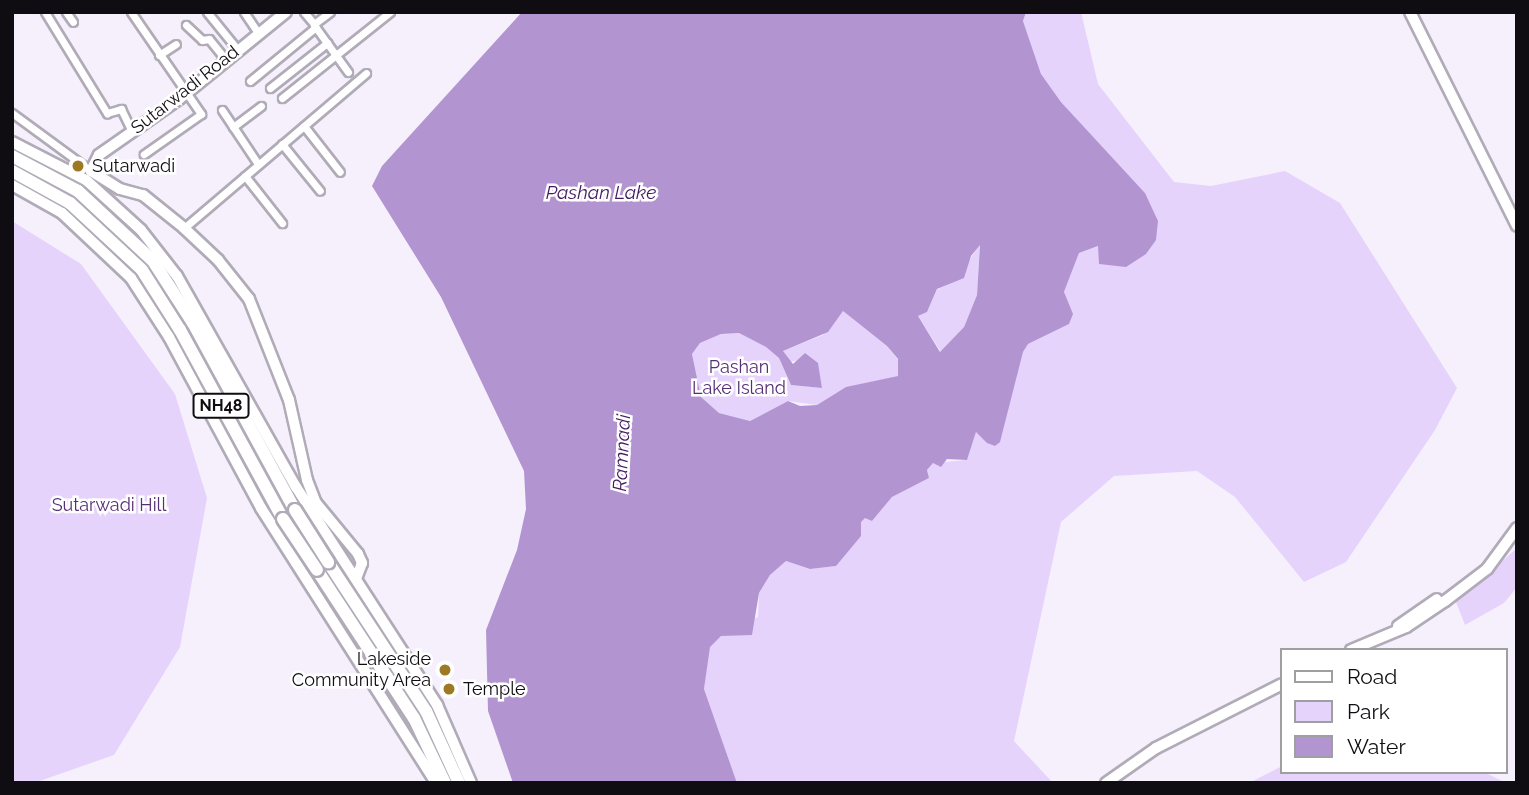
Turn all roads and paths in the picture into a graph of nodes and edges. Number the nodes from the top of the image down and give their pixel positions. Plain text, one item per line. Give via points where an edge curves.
1 (45, 12) edge
2 (66, 12) edge
3 (131, 12) edge
4 (208, 12) edge
5 (244, 12) edge
6 (304, 12) edge
7 (330, 12) edge
8 (390, 12) edge
9 (1410, 12) edge
10 (284, 13) edge
11 (73, 22) dead end
12 (186, 25) dead end
13 (315, 26) junction
14 (258, 33) junction
15 (327, 43) junction
16 (176, 44) dead end
17 (237, 49) junction
18 (159, 55) junction
19 (337, 57) junction
20 (225, 59) junction
21 (348, 72) dead end
22 (366, 73) dead end
23 (250, 80) dead end
24 (270, 88) dead end
25 (187, 93) junction
26 (282, 98) dead end
27 (261, 106) dead end
28 (222, 110) dead end
29 (12, 114) edge
30 (304, 126) junction
31 (233, 127) junction
32 (132, 132) junction
33 (12, 142) edge
34 (282, 144) junction
35 (144, 154) dead end
36 (12, 156) edge
37 (258, 164) junction
38 (12, 171) edge
39 (91, 171) junction
40 (340, 172) dead end
41 (245, 176) junction
42 (12, 185) edge
43 (320, 191) dead end
44 (282, 223) dead end
45 (1517, 226) edge
46 (184, 228) junction
47 (136, 273) junction
48 (186, 299) junction
49 (304, 463) junction
50 (290, 477) junction
51 (318, 523) junction
52 (1517, 528) edge
53 (284, 545) junction
54 (356, 579) junction
55 (1355, 648) edge
56 (1280, 685) edge
57 (456, 762) junction
58 (436, 783) edge
59 (444, 783) edge
60 (459, 783) edge
61 (471, 783) edge
62 (1107, 783) edge

1 - 32 street via 106,113 121,109
2 - 11 street
3 - 18 street
4 - 17 street
5 - 14 street
6 - 13 street
7 - 13 street
8 - 19 street
9 - 45 street
10 - 14 street, Sutarwadi Road
12 - 20 street via 202,40 209,39
13 - 15 street
13 - 23 street
14 - 17 street, Sutarwadi Road
15 - 19 street
15 - 24 street
16 - 18 street
17 - 20 street, Sutarwadi Road
18 - 25 street
19 - 21 street
19 - 26 street
20 - 25 street, Sutarwadi Road
22 - 30 street
25 - 32 street, Sutarwadi Road
25 - 35 street via 201,114
27 - 31 street
28 - 31 street
29 - 39 street
30 - 34 street
30 - 40 street
31 - 37 street
32 - 39 street, Sutarwadi Road via 93,160
33 - 48 street via 86,180 116,205 161,254
34 - 37 street
34 - 43 street
36 - 48 highway, NH48 via 53,176 108,215
37 - 41 street
38 - 47 highway, NH48 via 69,203
39 - 46 street via 120,189 143,195
41 - 44 street
41 - 46 street
42 - 47 street via 62,213
46 - 49 street via 249,299 289,400
47 - 53 street
47 - 59 highway, NH48, bridge via 180,330 283,519 414,718
48 - 50 street
48 - 57 highway, NH48, bridge via 295,510
49 - 50 street
49 - 54 street via 316,503 358,554 362,564
50 - 51 street
51 - 53 street
51 - 54 street
52 - 55 street via 1489,563 1398,626
53 - 58 street
54 - 57 street via 438,705
56 - 62 street via 1156,748
57 - 60 highway, NH48
57 - 61 street

